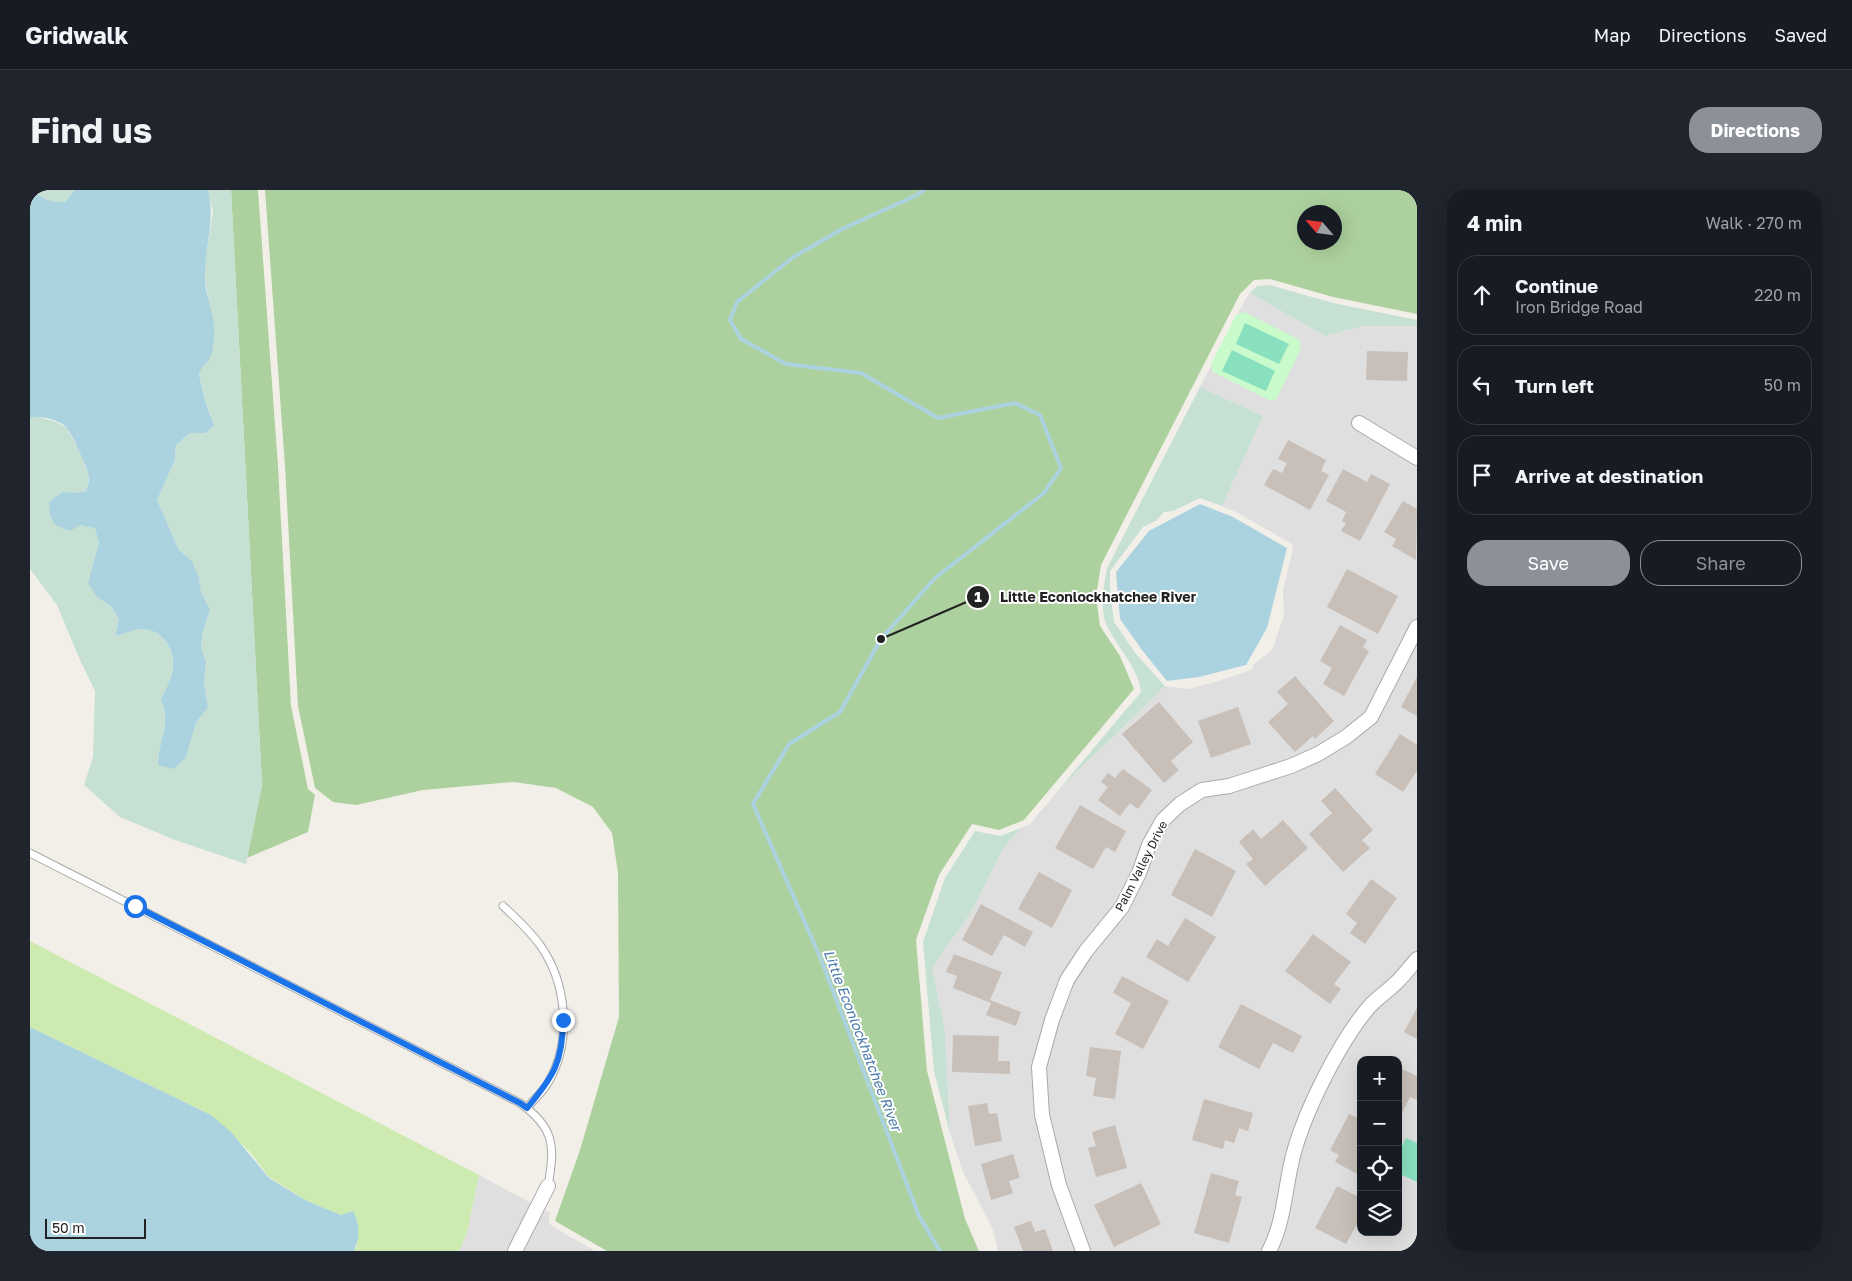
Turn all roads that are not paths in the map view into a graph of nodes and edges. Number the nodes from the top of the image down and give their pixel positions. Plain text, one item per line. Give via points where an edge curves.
1 (1359, 424) dead end
2 (1417, 458) edge
3 (1417, 627) edge
4 (30, 853) edge
5 (503, 906) dead end
6 (1417, 959) edge
7 (527, 1108) junction
8 (548, 1186) joint
9 (515, 1251) edge
10 (1083, 1251) edge
11 (1269, 1251) edge

1 - 2 street
3 - 10 street, Palm Valley Drive via 1370,717 1346,737 1291,766 1230,786 1202,790 1163,820 1122,907 1067,980 1039,1067 1042,1114 1059,1185
4 - 7 lane
5 - 7 lane via 540,945 555,971 563,1006 559,1058 549,1082
6 - 11 street via 1369,1007 1327,1073 1310,1107 1294,1152 1285,1201
7 - 8 lane via 538,1116 549,1136 553,1156
8 - 9 street

